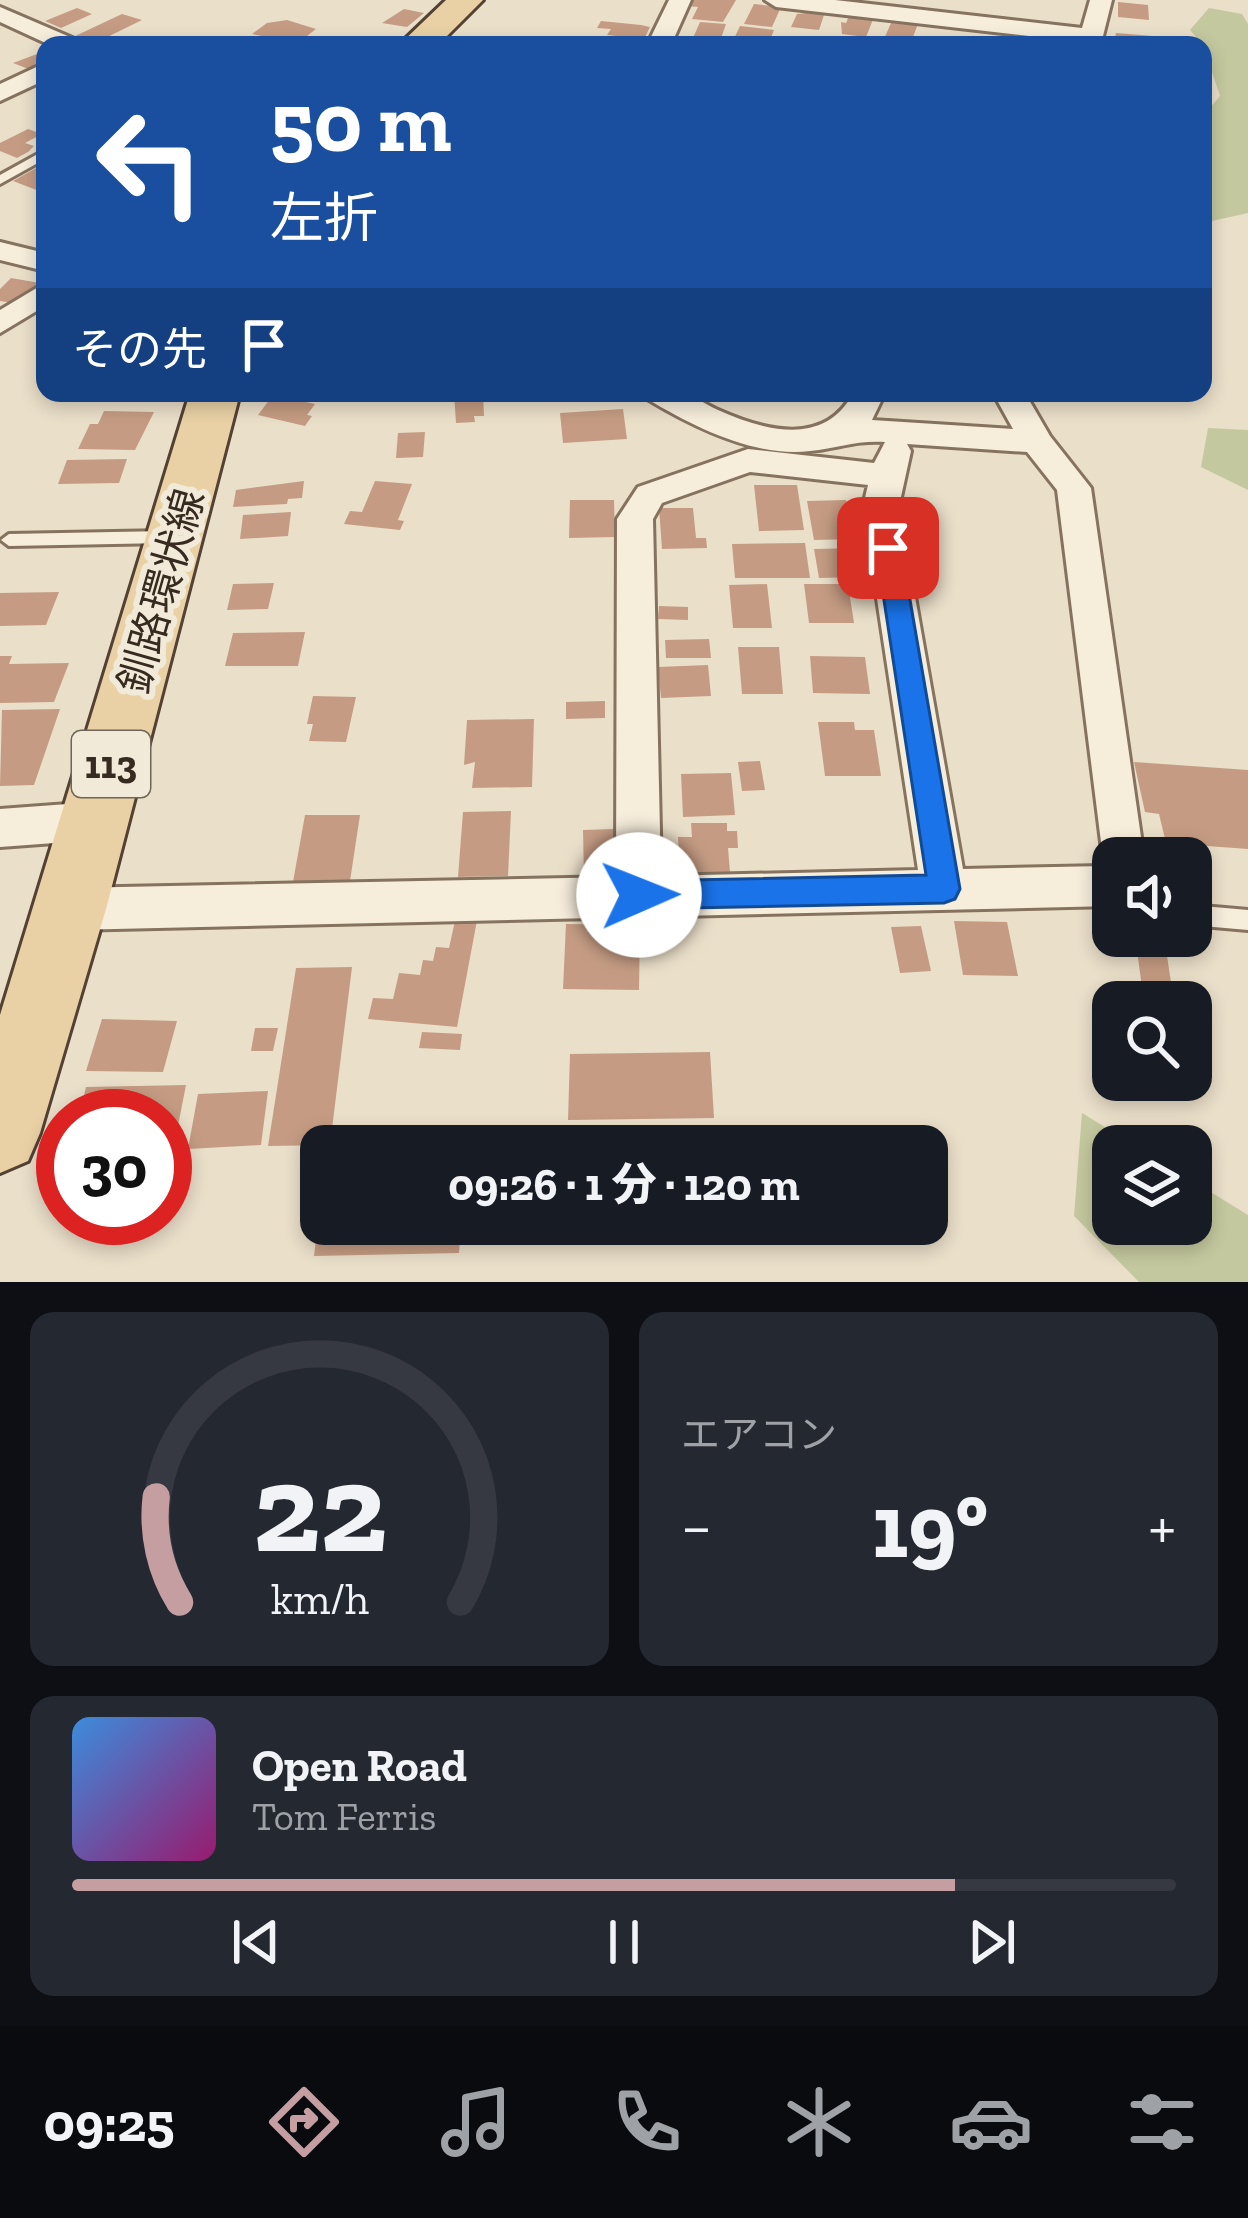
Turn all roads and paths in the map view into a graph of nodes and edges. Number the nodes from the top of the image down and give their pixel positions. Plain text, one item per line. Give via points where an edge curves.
1 (466, 0) edge
2 (680, 0) edge
3 (776, 0) edge
4 (1101, 0) edge
5 (0, 14) edge
6 (941, 19) junction
7 (49, 36) edge
8 (427, 36) edge
9 (662, 36) edge
10 (934, 36) edge
11 (1062, 36) edge
12 (1091, 36) edge
13 (36, 75) edge
14 (0, 94) edge
15 (36, 159) edge
16 (0, 180) edge
17 (0, 251) edge
18 (36, 260) edge
19 (36, 298) edge
20 (0, 324) edge
21 (213, 402) edge
22 (677, 402) edge
23 (867, 402) edge
24 (1014, 402) edge
25 (849, 429) junction
26 (899, 433) junction
27 (1037, 442) junction
28 (888, 476) junction
29 (177, 537) junction
30 (9, 540) dead end
31 (95, 820) junction
32 (0, 828) edge
33 (1119, 837) edge
34 (1092, 886) edge
35 (944, 889) junction
36 (639, 895) junction
37 (71, 909) junction
38 (1212, 917) edge
39 (1248, 920) edge
40 (0, 1133) edge

1 - 8 main road
2 - 9 street
3 - 6 street
4 - 12 street
5 - 7 street
6 - 10 street
6 - 11 street
13 - 14 street
15 - 16 lane
17 - 18 street
19 - 20 street
21 - 29 main road, 釧路環状線 / 113
22 - 25 street via 770,439 819,441
23 - 25 street
24 - 27 street
25 - 26 street
26 - 27 street
26 - 28 street
27 - 33 street via 1074,488
28 - 35 street via 881,506
28 - 36 street via 748,460 650,495 635,519
29 - 30 lane
29 - 31 main road, 釧路環状線 / 113
31 - 32 street
31 - 37 main road, 釧路環状線 / 113
34 - 35 street
35 - 36 street
36 - 37 street
37 - 40 main road, 釧路環状線 / 113
38 - 39 lane

